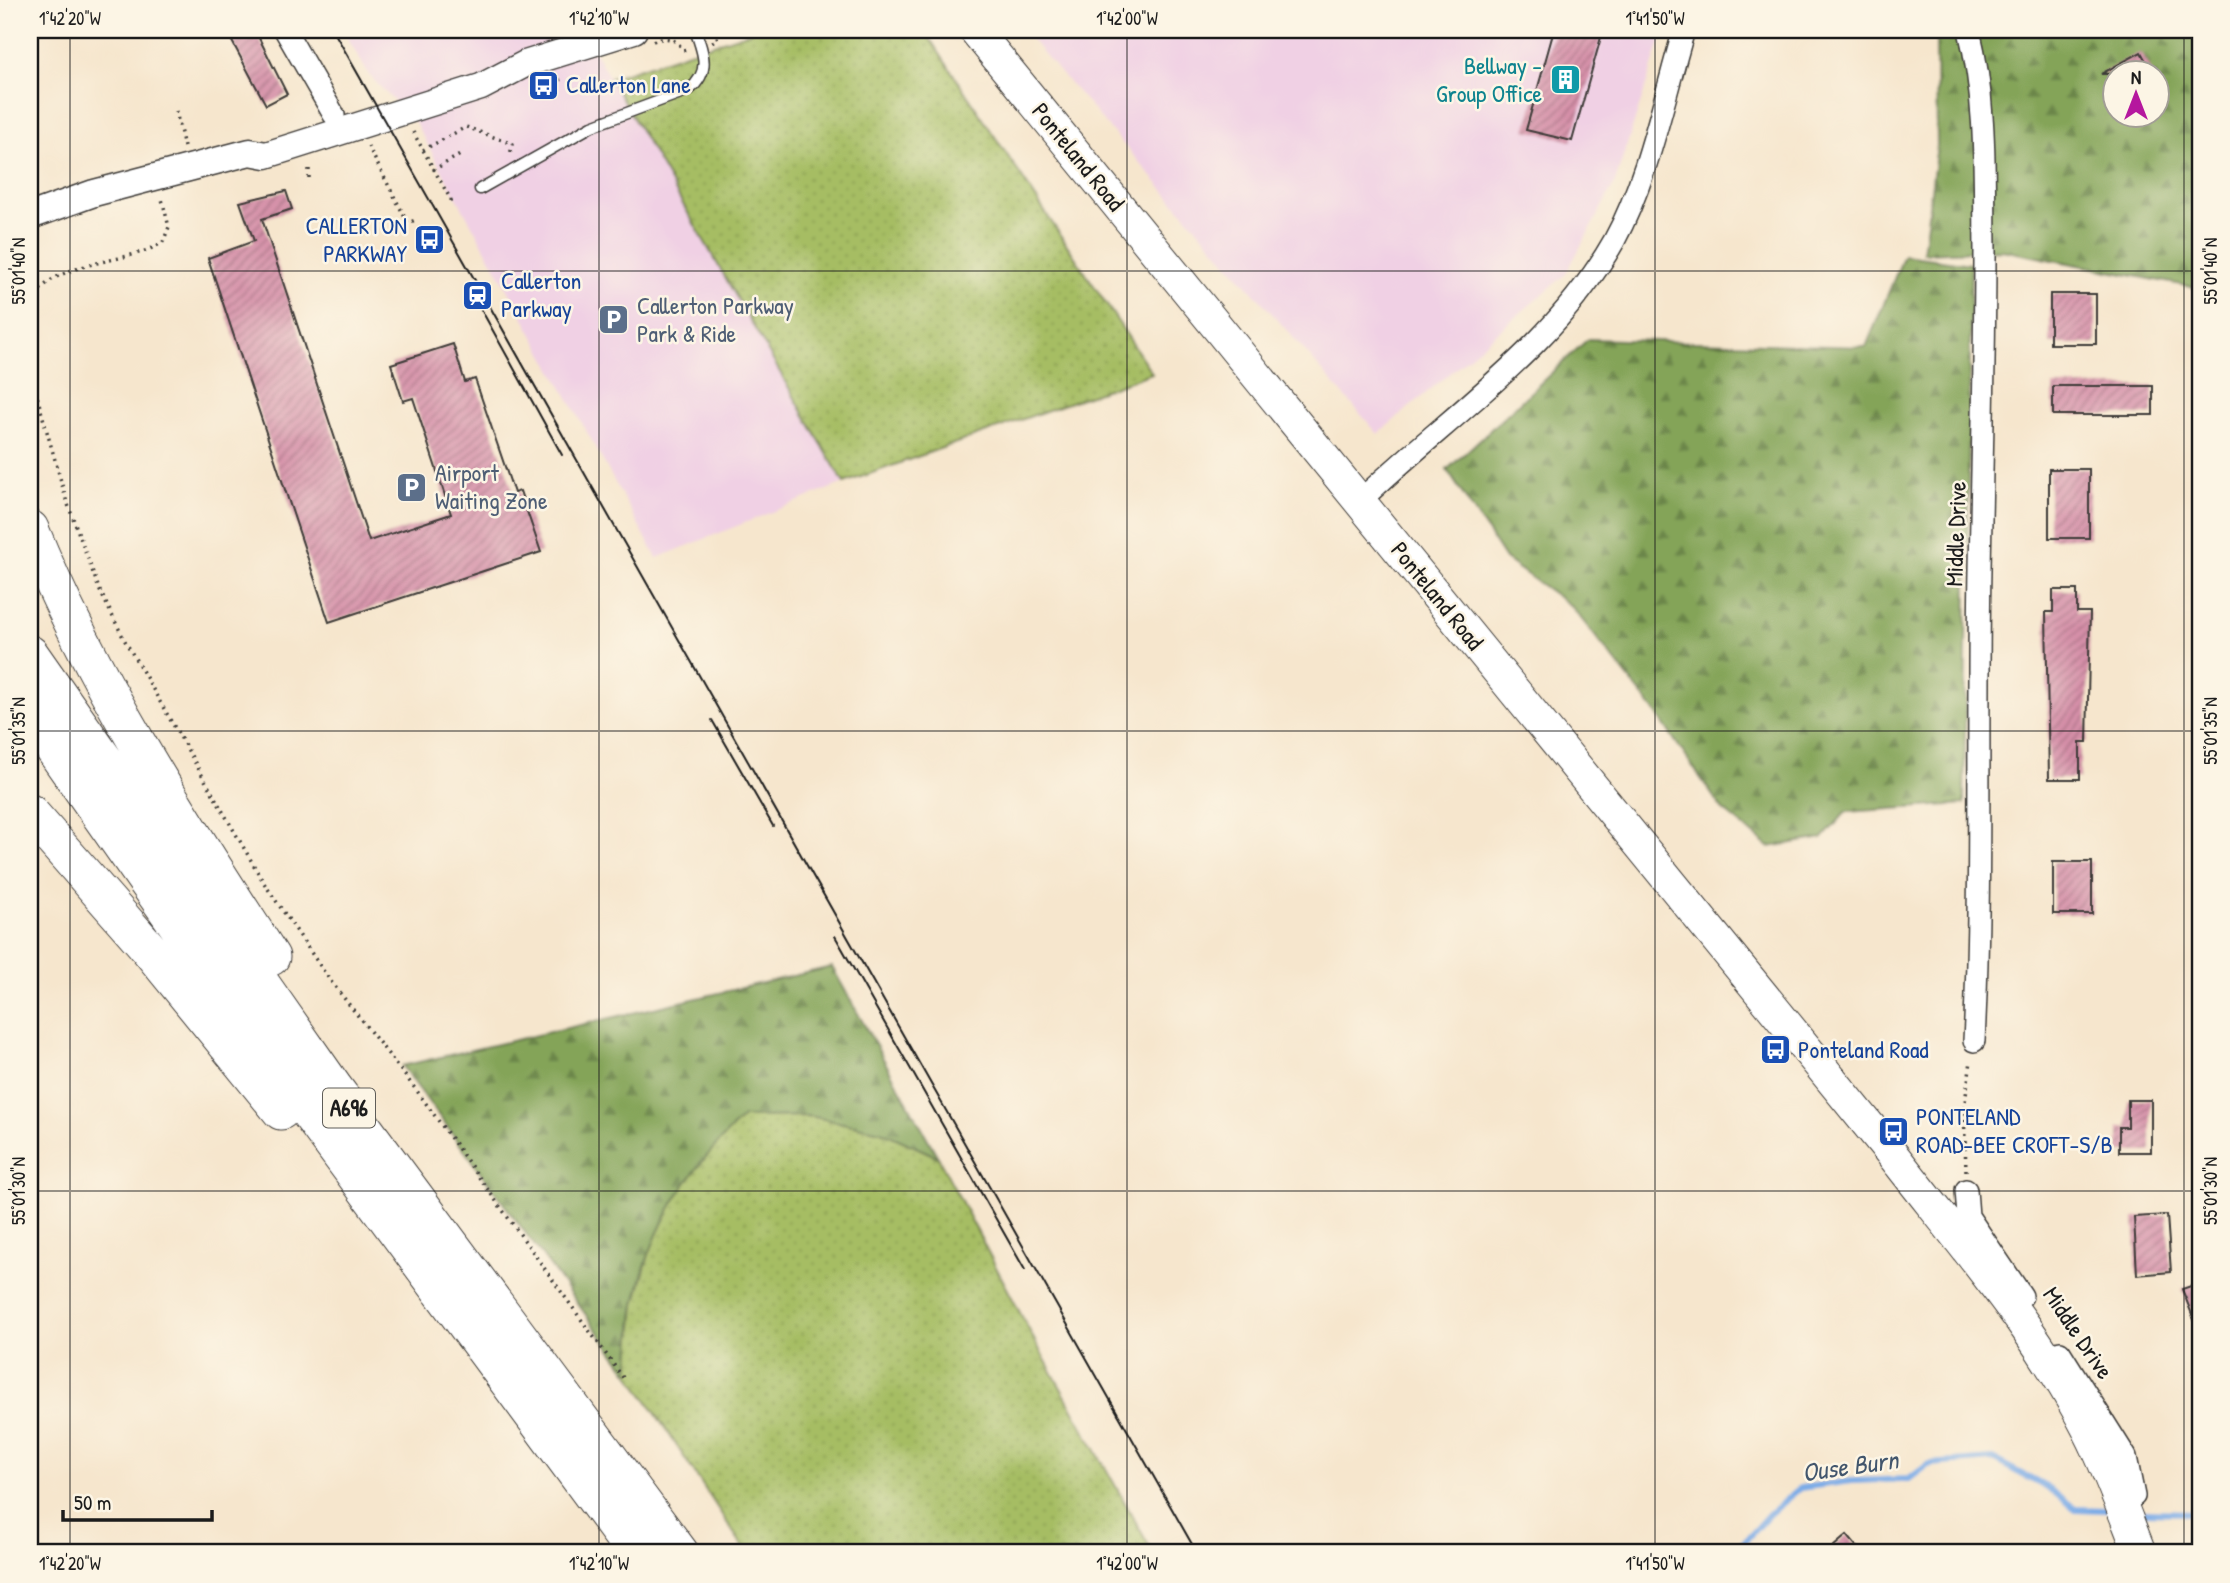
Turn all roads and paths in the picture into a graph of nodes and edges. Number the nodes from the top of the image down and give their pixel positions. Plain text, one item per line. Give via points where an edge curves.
1 (285, 30) edge
2 (634, 30) edge
3 (695, 30) edge
4 (975, 30) edge
5 (1684, 30) edge
6 (1969, 30) edge
7 (525, 64) junction
8 (176, 111) dead end
9 (334, 115) junction
10 (412, 129) dead end
11 (367, 144) dead end
12 (423, 150) junction
13 (258, 153) junction
14 (460, 155) dead end
15 (189, 168) junction
16 (433, 170) junction
17 (513, 171) junction
18 (155, 177) junction
19 (480, 189) dead end
20 (94, 193) junction
21 (30, 202) edge
22 (446, 202) dead end
23 (30, 216) edge
24 (415, 220) dead end
25 (30, 309) edge
26 (30, 356) edge
27 (1360, 501) junction
28 (30, 529) edge
29 (30, 654) edge
30 (30, 715) edge
31 (30, 813) edge
32 (1974, 1041) joint
33 (1966, 1190) joint
34 (500, 1313) junction
35 (624, 1378) dead end
36 (544, 1431) junction
37 (2122, 1506) junction
38 (635, 1553) edge
39 (680, 1553) edge
40 (2140, 1553) edge

1 - 9 street
2 - 7 street
3 - 17 lane via 705,64 701,79 689,90 592,126
4 - 27 main road, Ponteland Road
5 - 27 street via 1634,197 1583,288 1530,351
6 - 32 street, Middle Drive via 1978,65 1985,149 1986,413
7 - 9 street via 472,73
7 - 13 street via 481,87
8 - 15 path
9 - 13 street via 266,137
10 - 12 path
11 - 24 path via 408,223
12 - 16 path
12 - 17 path via 466,127 513,144 508,161
13 - 15 street
14 - 16 path
15 - 18 street
16 - 22 path via 451,200
17 - 19 lane
18 - 20 street
18 - 25 path via 168,220 169,233 163,242 53,279 37,294
20 - 21 street
20 - 23 street
26 - 35 path via 66,499 99,589 264,883
27 - 37 main road, Ponteland Road via 2000,1293 2076,1410
28 - 34 highway via 98,674 191,834 344,1070 397,1142
29 - 34 highway, A696 via 318,1066
30 - 36 highway, A696 via 307,1110
31 - 36 highway via 144,943 347,1191 415,1284
32 - 33 path via 1964,1109
33 - 37 street, Middle Drive via 1968,1216 2126,1457 2134,1496
34 - 39 highway, A696
36 - 38 highway, A696
37 - 40 main road, Ponteland Road

